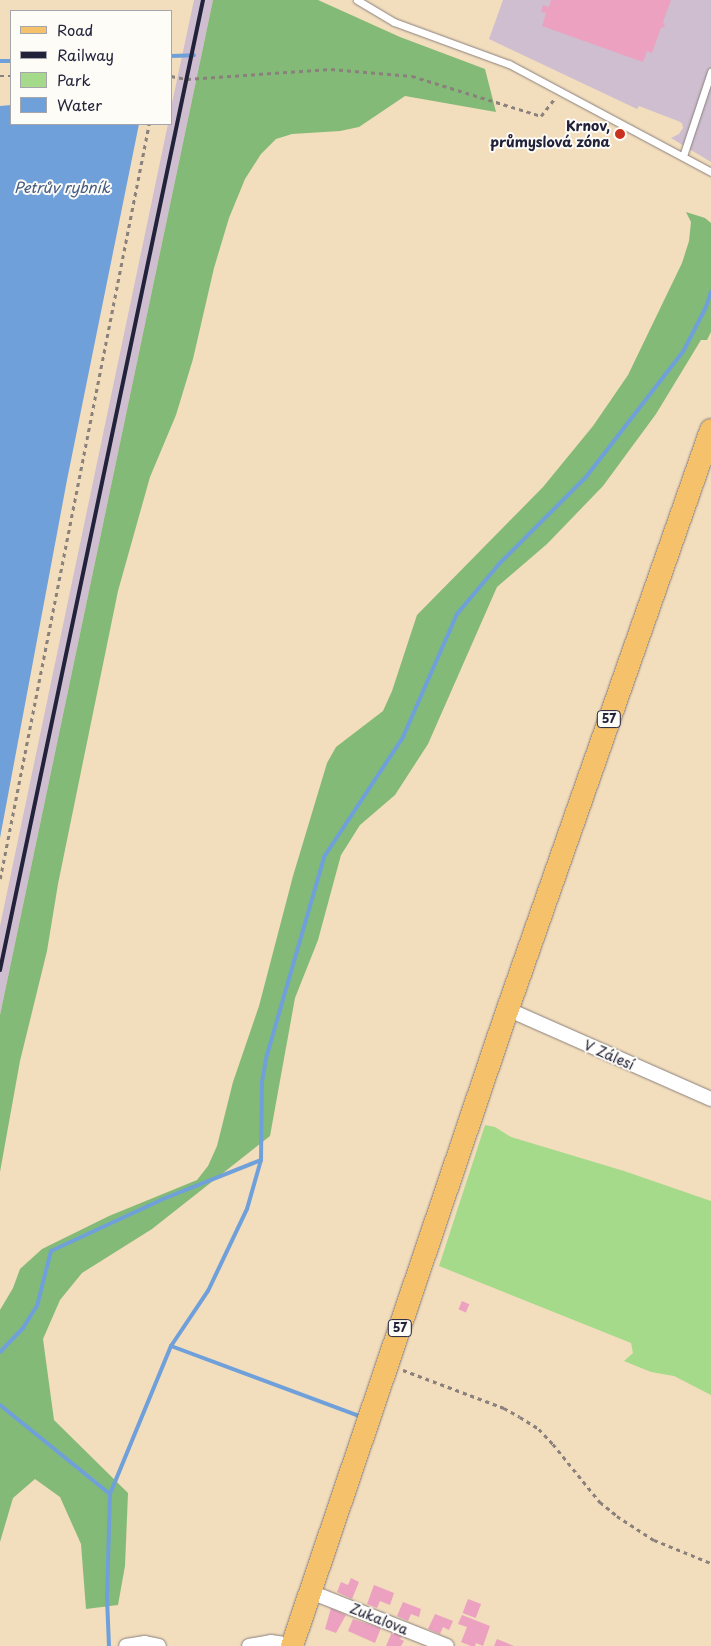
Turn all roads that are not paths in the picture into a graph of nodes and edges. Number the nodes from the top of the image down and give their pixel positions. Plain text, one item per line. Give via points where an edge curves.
1 (357, 0) edge
2 (711, 72) edge
3 (683, 156) junction
4 (711, 172) edge
5 (711, 430) edge
6 (507, 1009) junction
7 (711, 1099) edge
8 (311, 1592) junction
9 (293, 1645) edge
10 (126, 1646) edge
11 (159, 1646) edge
12 (249, 1646) edge
13 (447, 1646) edge

1 - 3 lane via 394,22 509,64
2 - 3 lane
3 - 4 lane
5 - 6 main road, 57
6 - 7 street, V Zálesí
6 - 8 main road, 57
8 - 9 main road, 57
8 - 13 street, Zukalova
9 - 12 street via 271,1642
10 - 11 street via 145,1643

